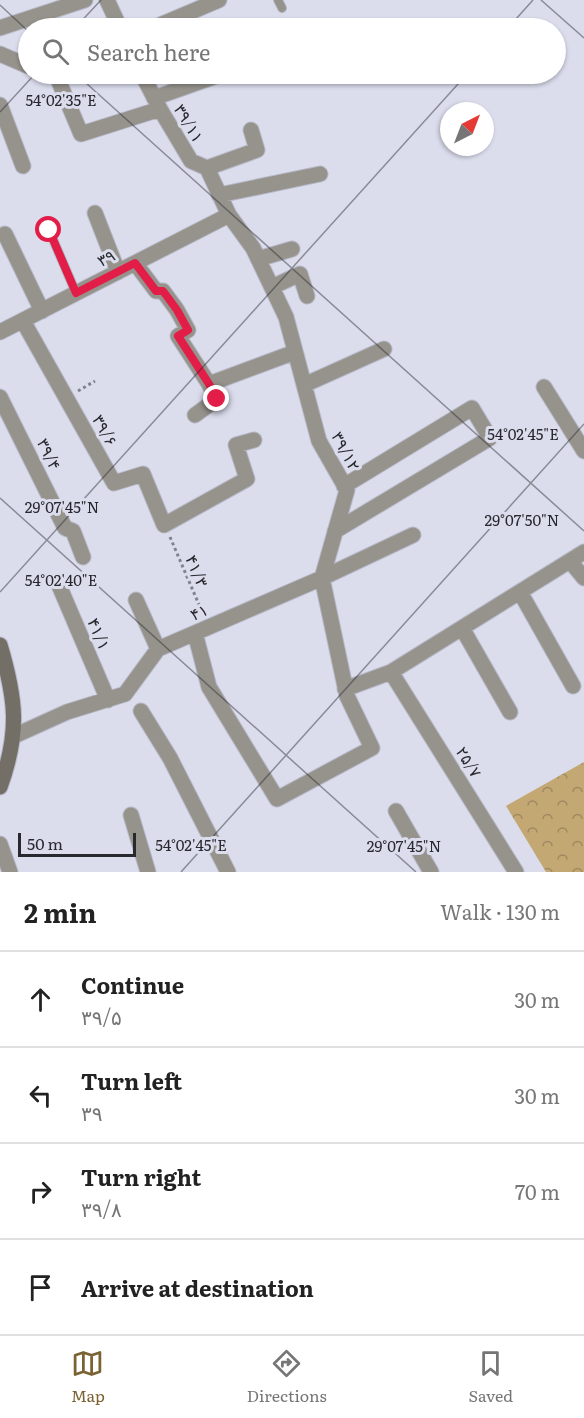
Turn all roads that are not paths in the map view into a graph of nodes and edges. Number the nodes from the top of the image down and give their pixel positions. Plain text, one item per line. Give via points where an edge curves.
1 (85, 0) edge
2 (106, 0) edge
3 (219, 0) edge
4 (53, 5) edge
5 (23, 18) edge
6 (115, 18) edge
7 (177, 18) edge
8 (18, 20) edge
9 (0, 28) edge
10 (0, 54) edge
11 (18, 62) edge
12 (60, 84) edge
13 (147, 84) edge
14 (200, 84) edge
15 (157, 103) junction
16 (0, 105) edge
17 (251, 130) dead end
18 (7, 143) edge
19 (23, 166) dead end
20 (207, 168) junction
21 (320, 174) dead end
22 (219, 195) junction
23 (95, 213) dead end
24 (229, 215) junction
25 (49, 230) dead end
26 (5, 234) dead end
27 (292, 249) dead end
28 (258, 259) junction
29 (135, 263) junction
30 (118, 272) junction
31 (272, 287) junction
32 (76, 293) junction
33 (307, 296) dead end
34 (42, 311) junction
35 (23, 321) junction
36 (0, 332) edge
37 (384, 349) dead end
38 (295, 352) junction
39 (209, 384) junction
40 (304, 385) junction
41 (544, 387) dead end
42 (0, 397) edge
43 (195, 415) dead end
44 (254, 440) dead end
45 (584, 451) edge
46 (344, 486) junction
47 (335, 531) junction
48 (413, 535) dead end
49 (584, 552) edge
50 (83, 556) dead end
51 (570, 561) junction
52 (322, 578) junction
53 (584, 578) edge
54 (58, 583) dead end
55 (520, 592) junction
56 (136, 600) dead end
57 (462, 628) junction
58 (202, 630) junction
59 (0, 645) edge
60 (158, 650) junction
61 (391, 672) junction
62 (573, 686) dead end
63 (345, 689) junction
64 (6, 700) edge
65 (108, 700) junction
66 (141, 711) dead end
67 (510, 712) dead end
68 (14, 736) junction
69 (0, 787) edge
70 (396, 811) dead end
71 (131, 815) dead end
72 (0, 844) edge
73 (10, 872) edge
74 (148, 872) edge
75 (228, 872) edge
76 (430, 872) edge
77 (516, 872) edge

1 - 4 street
2 - 6 street
3 - 7 street
4 - 5 street
8 - 9 street
10 - 11 street
12 - 15 street via 81,134
13 - 15 street, ۳۹/۱۱
14 - 15 street
15 - 20 street, ۳۹/۱۱ via 191,161
16 - 18 street
17 - 20 street via 256,150
18 - 19 street
20 - 22 street, ۳۹/۱۱
21 - 22 street
22 - 24 street, ۳۹/۱۱
23 - 30 street
24 - 28 street, ۳۹/۱۲
24 - 29 street, ۳۹
25 - 32 lane
26 - 34 street
27 - 28 street
28 - 31 street, ۳۹/۱۲
29 - 30 street, ۳۹
29 - 39 street via 177,310 188,330 178,336
30 - 32 street, ۳۹
31 - 33 street via 300,274
31 - 38 street, ۳۹/۱۲ via 286,317
32 - 34 street, ۳۹
34 - 35 street, ۳۹
35 - 36 street, ۳۹
35 - 44 street, ۳۹/۶ via 114,483 143,474 164,525 247,479 236,445
37 - 40 street
38 - 39 street
38 - 40 street, ۳۹/۱۲
39 - 43 street via 217,399
40 - 46 street, ۳۹/۱۲ via 319,441
41 - 45 street
42 - 50 street, ۳۹/۴
46 - 47 street, ۳۹/۱۲ via 347,490
46 - 47 street via 472,408 490,438
47 - 52 street, ۳۹/۱۲
48 - 52 street, ۴۱
49 - 51 street
51 - 53 street
51 - 55 street
52 - 58 street, ۴۱
52 - 63 street, ۳۹/۱۲
54 - 65 street, ۴۱/۱
55 - 57 street
55 - 62 street
56 - 60 street
57 - 61 street
57 - 67 street
58 - 60 street, ۴۱
58 - 63 street, ۳۹/۱۲ via 209,687 277,799 372,748
59 - 64 street via 8,672
60 - 65 street, ۴۱ via 125,694
61 - 63 street
61 - 77 street, ۲۵/۷
64 - 68 street via 15,716
65 - 68 street, ۴۱ via 67,712
66 - 75 street via 170,758
68 - 69 street
70 - 76 street
71 - 74 street
72 - 73 street

